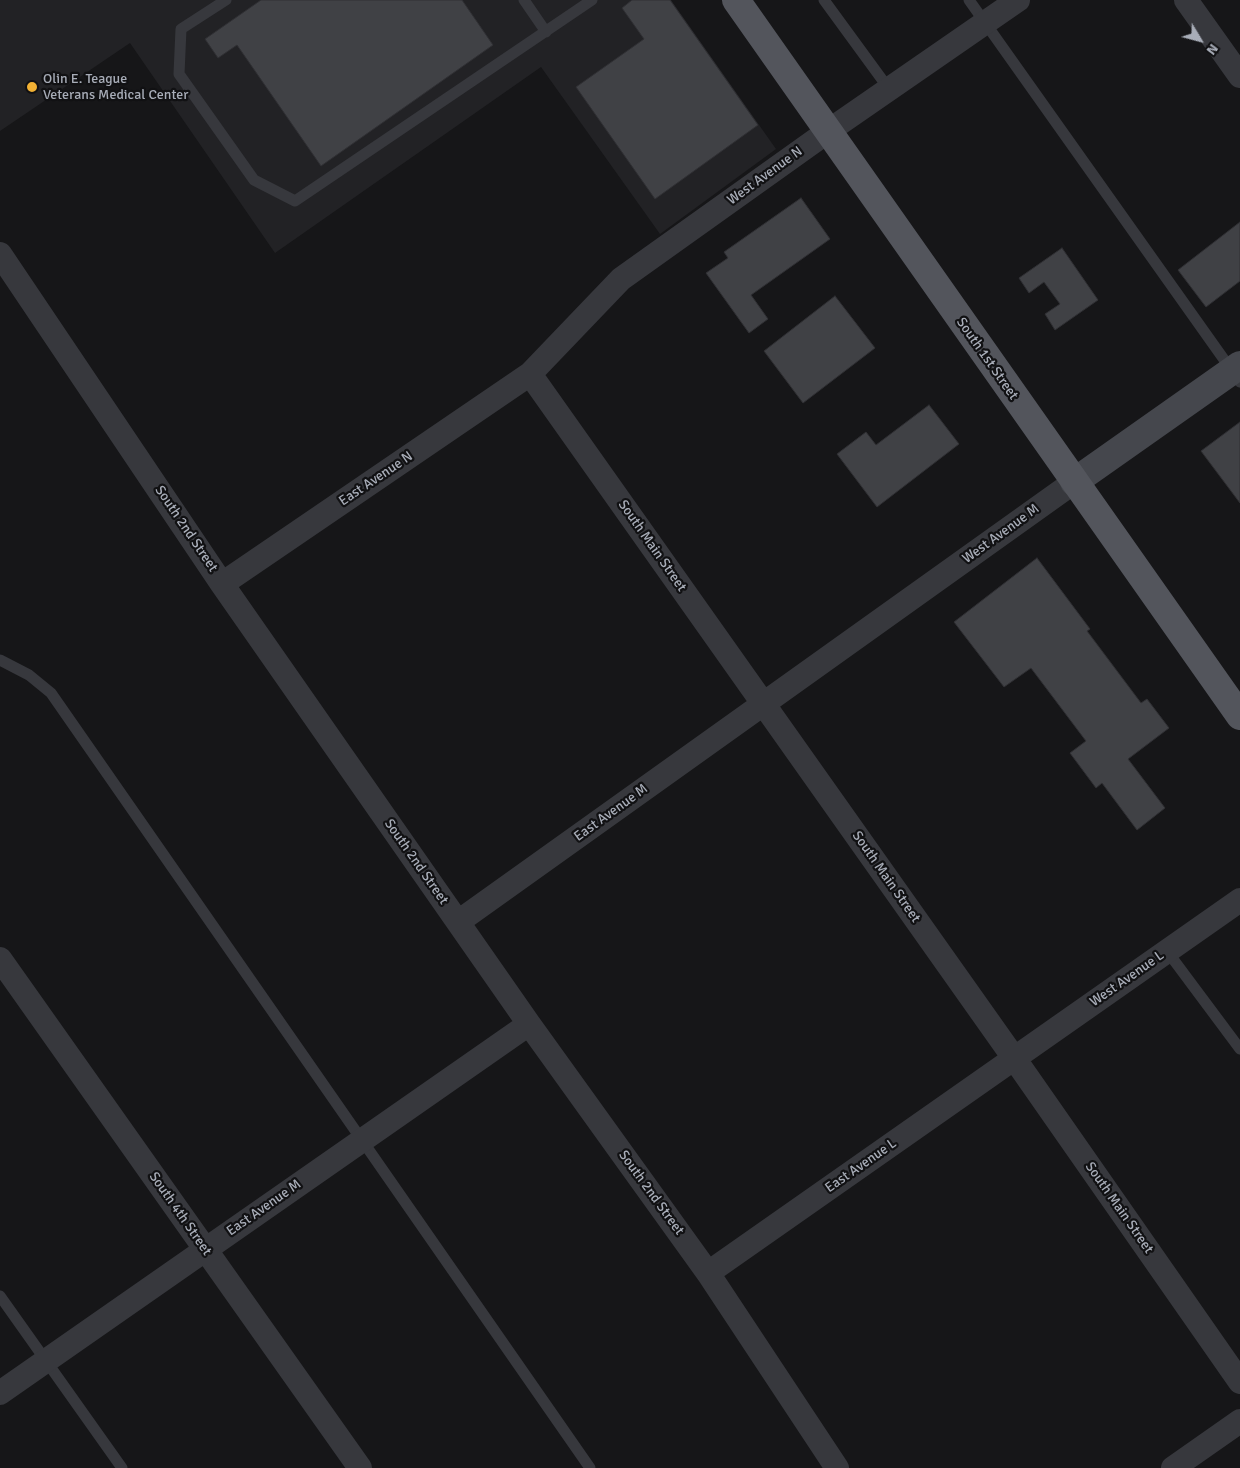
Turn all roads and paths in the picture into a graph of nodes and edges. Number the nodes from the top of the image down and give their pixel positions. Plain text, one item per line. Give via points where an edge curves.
1 (226, 0) edge
2 (524, 0) edge
3 (592, 0) edge
4 (736, 0) edge
5 (824, 0) edge
6 (969, 0) edge
7 (1018, 0) edge
8 (1186, 0) edge
9 (985, 23) junction
10 (546, 32) junction
11 (1240, 76) edge
12 (889, 90) junction
13 (828, 132) junction
14 (0, 254) edge
15 (1237, 372) edge
16 (530, 374) junction
17 (1074, 482) junction
18 (222, 584) junction
19 (0, 660) edge
20 (764, 704) junction
21 (1240, 716) edge
22 (1240, 900) edge
23 (458, 922) junction
24 (1168, 951) junction
25 (0, 959) edge
26 (529, 1024) junction
27 (1240, 1049) edge
28 (1014, 1058) junction
29 (362, 1140) junction
30 (205, 1250) junction
31 (708, 1273) junction
32 (0, 1296) edge
33 (46, 1361) junction
34 (1240, 1382) edge
35 (0, 1393) edge
36 (1240, 1422) edge
37 (122, 1468) edge
38 (360, 1468) edge
39 (590, 1468) edge
40 (837, 1468) edge
41 (1173, 1468) edge

1 - 10 lane via 181,29 179,74 254,180 295,201
2 - 10 lane
3 - 10 lane
4 - 13 main road, South 1st Street
5 - 12 lane
6 - 9 lane
7 - 9 street, West Avenue N
8 - 11 street
9 - 12 street, West Avenue N
9 - 15 lane
12 - 13 street, West Avenue N
13 - 16 street, West Avenue N via 621,279
13 - 17 main road, South 1st Street
14 - 18 street, South 2nd Street
15 - 17 street, West Avenue M
16 - 18 street, East Avenue N
16 - 20 street, South Main Street
17 - 20 street, West Avenue M
17 - 21 main road, South 1st Street
18 - 23 street, South 2nd Street
19 - 29 lane via 29,675 51,693
20 - 23 street, East Avenue M
20 - 28 street, South Main Street
22 - 24 street, West Avenue L
23 - 26 street, South 2nd Street
24 - 27 lane
24 - 28 street, West Avenue L
25 - 30 street, South 4th Street
26 - 29 street, East Avenue M
26 - 31 street, South 2nd Street
28 - 31 street, East Avenue L
28 - 34 street, South Main Street
29 - 30 street, East Avenue M
29 - 39 lane
30 - 33 street, East Avenue M
30 - 38 street, South 4th Street
31 - 40 street, South 2nd Street
32 - 33 lane
33 - 35 street, East Avenue M
33 - 37 lane
36 - 41 street

